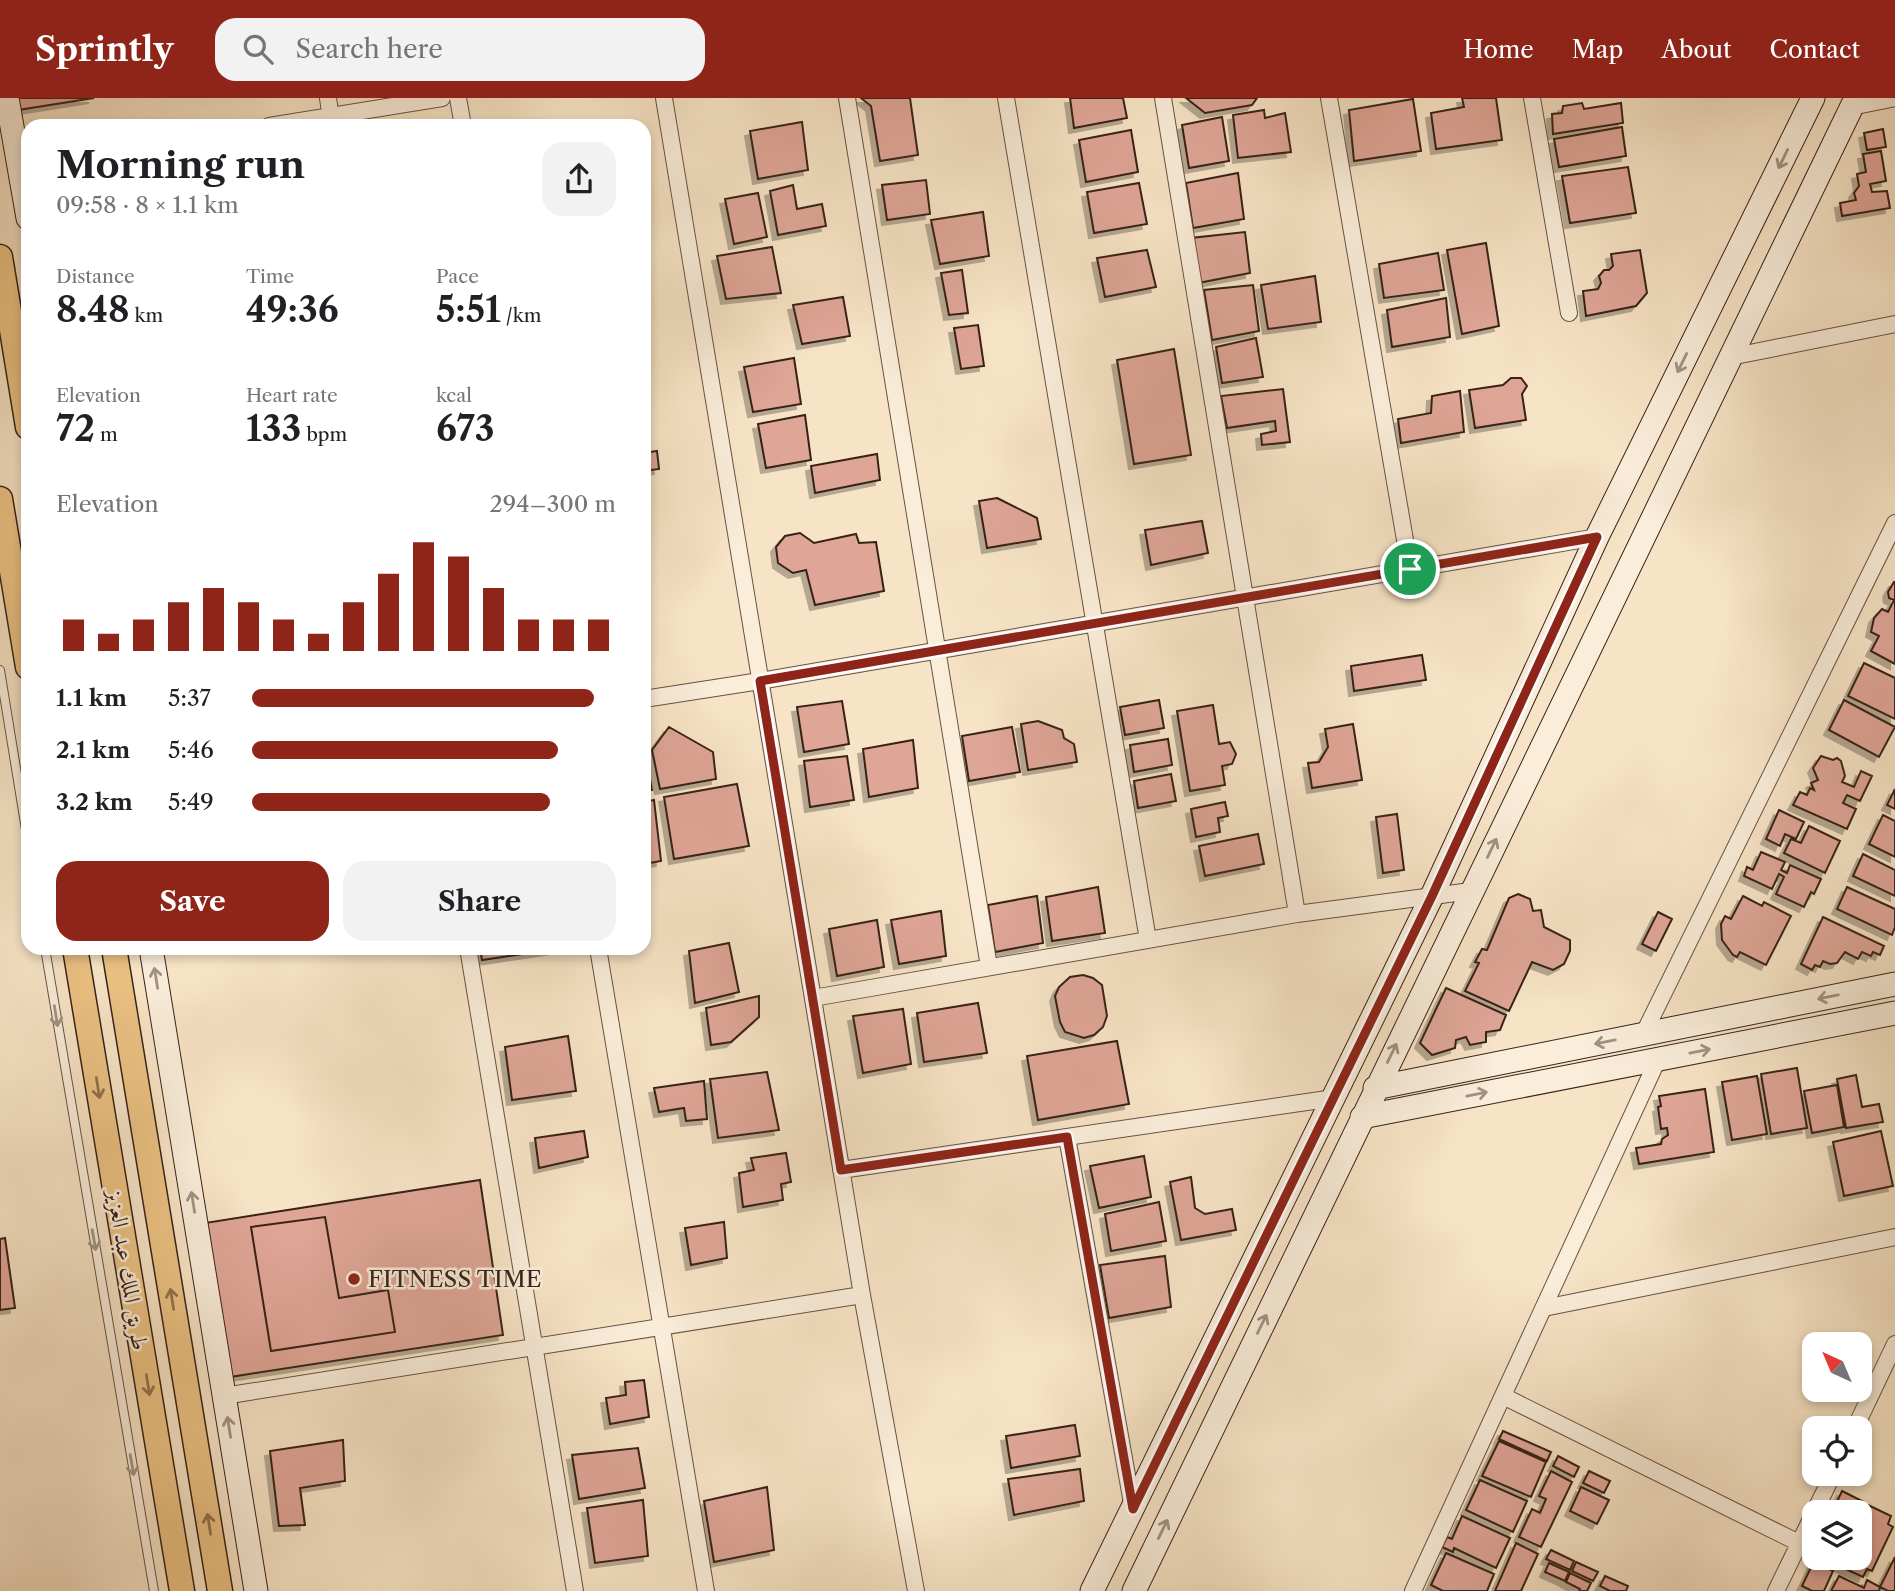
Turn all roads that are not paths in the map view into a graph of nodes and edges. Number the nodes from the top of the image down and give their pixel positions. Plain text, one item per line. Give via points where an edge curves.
1 (7, 98) edge
2 (328, 98) edge
3 (442, 98) edge
4 (458, 98) edge
5 (664, 98) edge
6 (847, 98) edge
7 (1006, 98) edge
8 (1163, 98) edge
9 (1329, 98) edge
10 (1532, 98) edge
11 (1813, 98) edge
12 (1895, 98) edge
13 (1854, 103) edge
14 (332, 119) edge
15 (342, 119) edge
16 (462, 119) edge
17 (21, 154) edge
18 (0, 257) edge
19 (1569, 313) dead end
20 (1895, 324) edge
21 (1730, 357) junction
22 (21, 384) edge
23 (0, 499) edge
24 (1895, 523) edge
25 (1597, 537) junction
26 (1888, 551) edge
27 (1410, 569) junction
28 (1244, 598) junction
29 (1095, 624) junction
30 (21, 625) edge
31 (936, 651) junction
32 (0, 670) edge
33 (760, 681) junction
34 (651, 698) edge
35 (21, 799) edge
36 (1471, 891) junction
37 (1432, 896) junction
38 (1297, 914) junction
39 (1148, 940) junction
40 (47, 955) edge
41 (76, 955) edge
42 (115, 955) edge
43 (152, 955) edge
44 (469, 955) edge
45 (599, 955) edge
46 (989, 967) junction
47 (1895, 984) edge
48 (813, 998) junction
49 (1895, 1013) edge
50 (1643, 1035) junction
51 (1658, 1059) junction
52 (1375, 1088) junction
53 (1334, 1098) junction
54 (1362, 1117) junction
55 (1067, 1137) junction
56 (841, 1170) junction
57 (1895, 1237) edge
58 (862, 1295) junction
59 (1544, 1308) junction
60 (662, 1327) junction
61 (1895, 1344) edge
62 (535, 1348) junction
63 (224, 1396) junction
64 (1503, 1396) junction
65 (1861, 1416) edge
66 (1827, 1486) edge
67 (1133, 1509) junction
68 (1799, 1543) junction
69 (1418, 1589) edge
70 (154, 1591) edge
71 (182, 1591) edge
72 (220, 1591) edge
73 (256, 1591) edge
74 (575, 1591) edge
75 (706, 1591) edge
76 (916, 1591) edge
77 (1092, 1591) edge
78 (1134, 1591) edge
79 (1776, 1591) edge

1 - 17 street
2 - 14 street
3 - 15 street
4 - 16 street
5 - 33 street
6 - 31 street
7 - 29 street
8 - 28 street
9 - 27 street
10 - 19 street
11 -> 25 street
12 - 13 street
13 - 21 street
18 - 22 main road
20 - 21 street
36 -> 21 street
23 - 30 main road
24 - 26 street
25 - 27 street
25 - 37 street
26 - 50 street
27 - 28 street
28 - 29 street
28 - 38 street
29 - 31 street
29 - 39 street
31 - 33 street
31 - 46 street
32 - 35 lane
33 - 34 street
33 - 48 street
36 - 37 street
52 -> 36 street
37 - 38 street
37 - 53 street
38 - 39 street
39 - 46 street
40 -> 70 lane
41 -> 71 main road, طريق الملك عبد العزيز
72 -> 42 main road, طريق الملك عبد العزيز
63 -> 43 street
44 - 62 street
45 - 60 street
46 - 48 street
47 -> 50 street
48 - 56 street
51 -> 49 street
50 -> 52 street
54 -> 51 street
51 - 59 street
52 - 54 street
53 - 55 street
53 - 67 street
78 -> 54 street
55 - 56 street
55 - 67 street
56 - 58 street
57 - 59 street
58 - 60 street
58 - 76 street
59 - 64 street
60 - 62 street
60 - 75 street
61 - 65 street
62 - 63 street
62 - 74 street
73 -> 63 street
64 - 68 street
64 - 69 street
66 - 68 street
67 - 77 street
68 - 79 street

